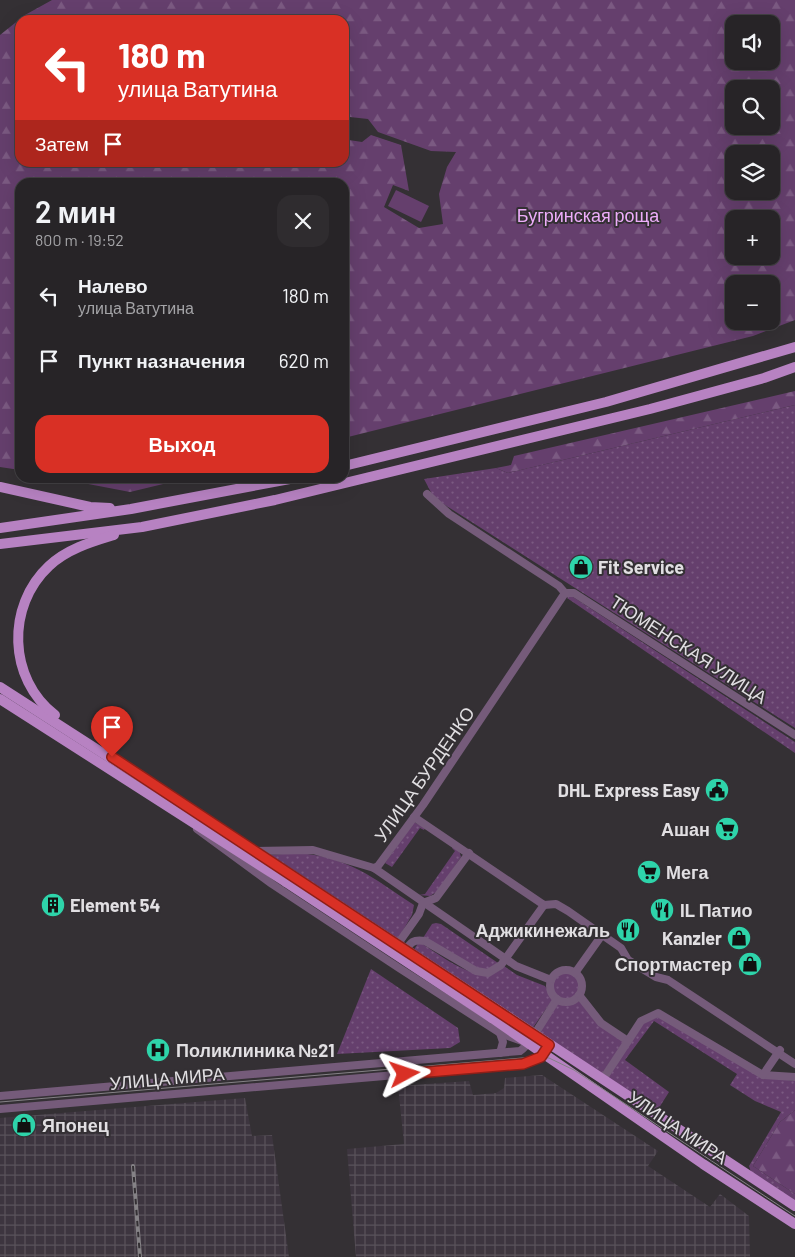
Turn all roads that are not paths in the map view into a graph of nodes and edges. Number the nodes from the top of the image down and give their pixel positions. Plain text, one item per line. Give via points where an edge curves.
1 (795, 347) edge
2 (795, 368) edge
3 (349, 465) edge
4 (349, 482) edge
5 (269, 483) edge
6 (347, 483) edge
7 (0, 487) edge
8 (427, 494) dead end
9 (131, 510) junction
10 (142, 527) junction
11 (0, 528) edge
12 (0, 544) edge
13 (565, 592) junction
14 (0, 687) edge
15 (0, 699) edge
16 (795, 735) edge
17 (84, 740) junction
18 (414, 817) junction
19 (186, 820) junction
20 (255, 851) junction
21 (469, 853) junction
22 (374, 868) junction
23 (289, 879) junction
24 (423, 903) junction
25 (544, 905) junction
26 (602, 935) junction
27 (506, 959) junction
28 (386, 960) junction
29 (395, 965) junction
30 (575, 973) junction
31 (551, 980) junction
32 (579, 995) junction
33 (557, 1000) junction
34 (495, 1014) junction
35 (500, 1033) junction
36 (533, 1033) junction
37 (628, 1041) junction
38 (527, 1043) junction
39 (549, 1045) junction
40 (779, 1051) junction
41 (500, 1053) junction
42 (544, 1054) junction
43 (795, 1064) edge
44 (318, 1069) junction
45 (763, 1075) junction
46 (795, 1076) edge
47 (603, 1080) junction
48 (319, 1082) junction
49 (0, 1096) edge
50 (0, 1109) edge
51 (795, 1206) edge
52 (795, 1224) edge

1 - 3 main road via 606,402
2 - 4 main road via 650,409
5 - 9 main road
6 - 10 main road
7 - 9 main road via 90,507
8 - 13 street, ТЮМЕНСКАЯ УЛИЦА via 450,514
9 - 11 main road
10 - 12 main road
10 - 17 main road via 66,553 36,580 19,619 19,649 32,689 45,707
13 - 16 street, ТЮМЕНСКАЯ УЛИЦА via 574,593
13 - 18 street, УЛИЦА БУРДЕНКО
14 - 17 main road
15 - 19 main road
17 - 20 main road
18 - 21 street
18 - 22 street, УЛИЦА БУРДЕНКО
19 - 23 main road
19 - 28 street via 264,879
20 - 22 street via 313,850
20 - 23 main road
21 - 24 street via 436,898
21 - 25 street
22 - 24 street
23 - 34 main road, bridge
24 - 27 street
24 - 28 street via 419,914
25 - 26 street via 556,904
25 - 27 street
26 - 30 street
26 - 40 street via 621,948 628,960 656,977 668,980
27 - 29 street via 488,973 476,971 417,940 411,942
27 - 31 street via 522,970
28 - 29 street
29 - 35 street
30 - 31 street via 562,971
30 - 32 street via 582,986
31 - 33 street via 550,989
32 - 33 street via 572,1001
32 - 37 street via 601,1023
33 - 36 street
34 - 36 main road, УЛИЦА МИРА
34 - 38 main road
35 - 38 street
35 - 41 street via 503,1042
36 - 38 street
36 - 39 main road, УЛИЦА МИРА
37 - 45 street via 641,1021 658,1012
37 - 47 street
38 - 41 street, УЛИЦА МИРА via 520,1052
38 - 42 main road
39 - 42 street
39 - 47 main road, УЛИЦА МИРА
40 - 43 street
40 - 45 street
41 - 44 street, УЛИЦА МИРА
42 - 48 street, УЛИЦА МИРА via 523,1064
42 - 52 main road, УЛИЦА МИРА
44 - 48 street
44 - 49 street, УЛИЦА МИРА
45 - 46 street
47 - 51 main road, УЛИЦА МИРА
48 - 50 street, УЛИЦА МИРА

